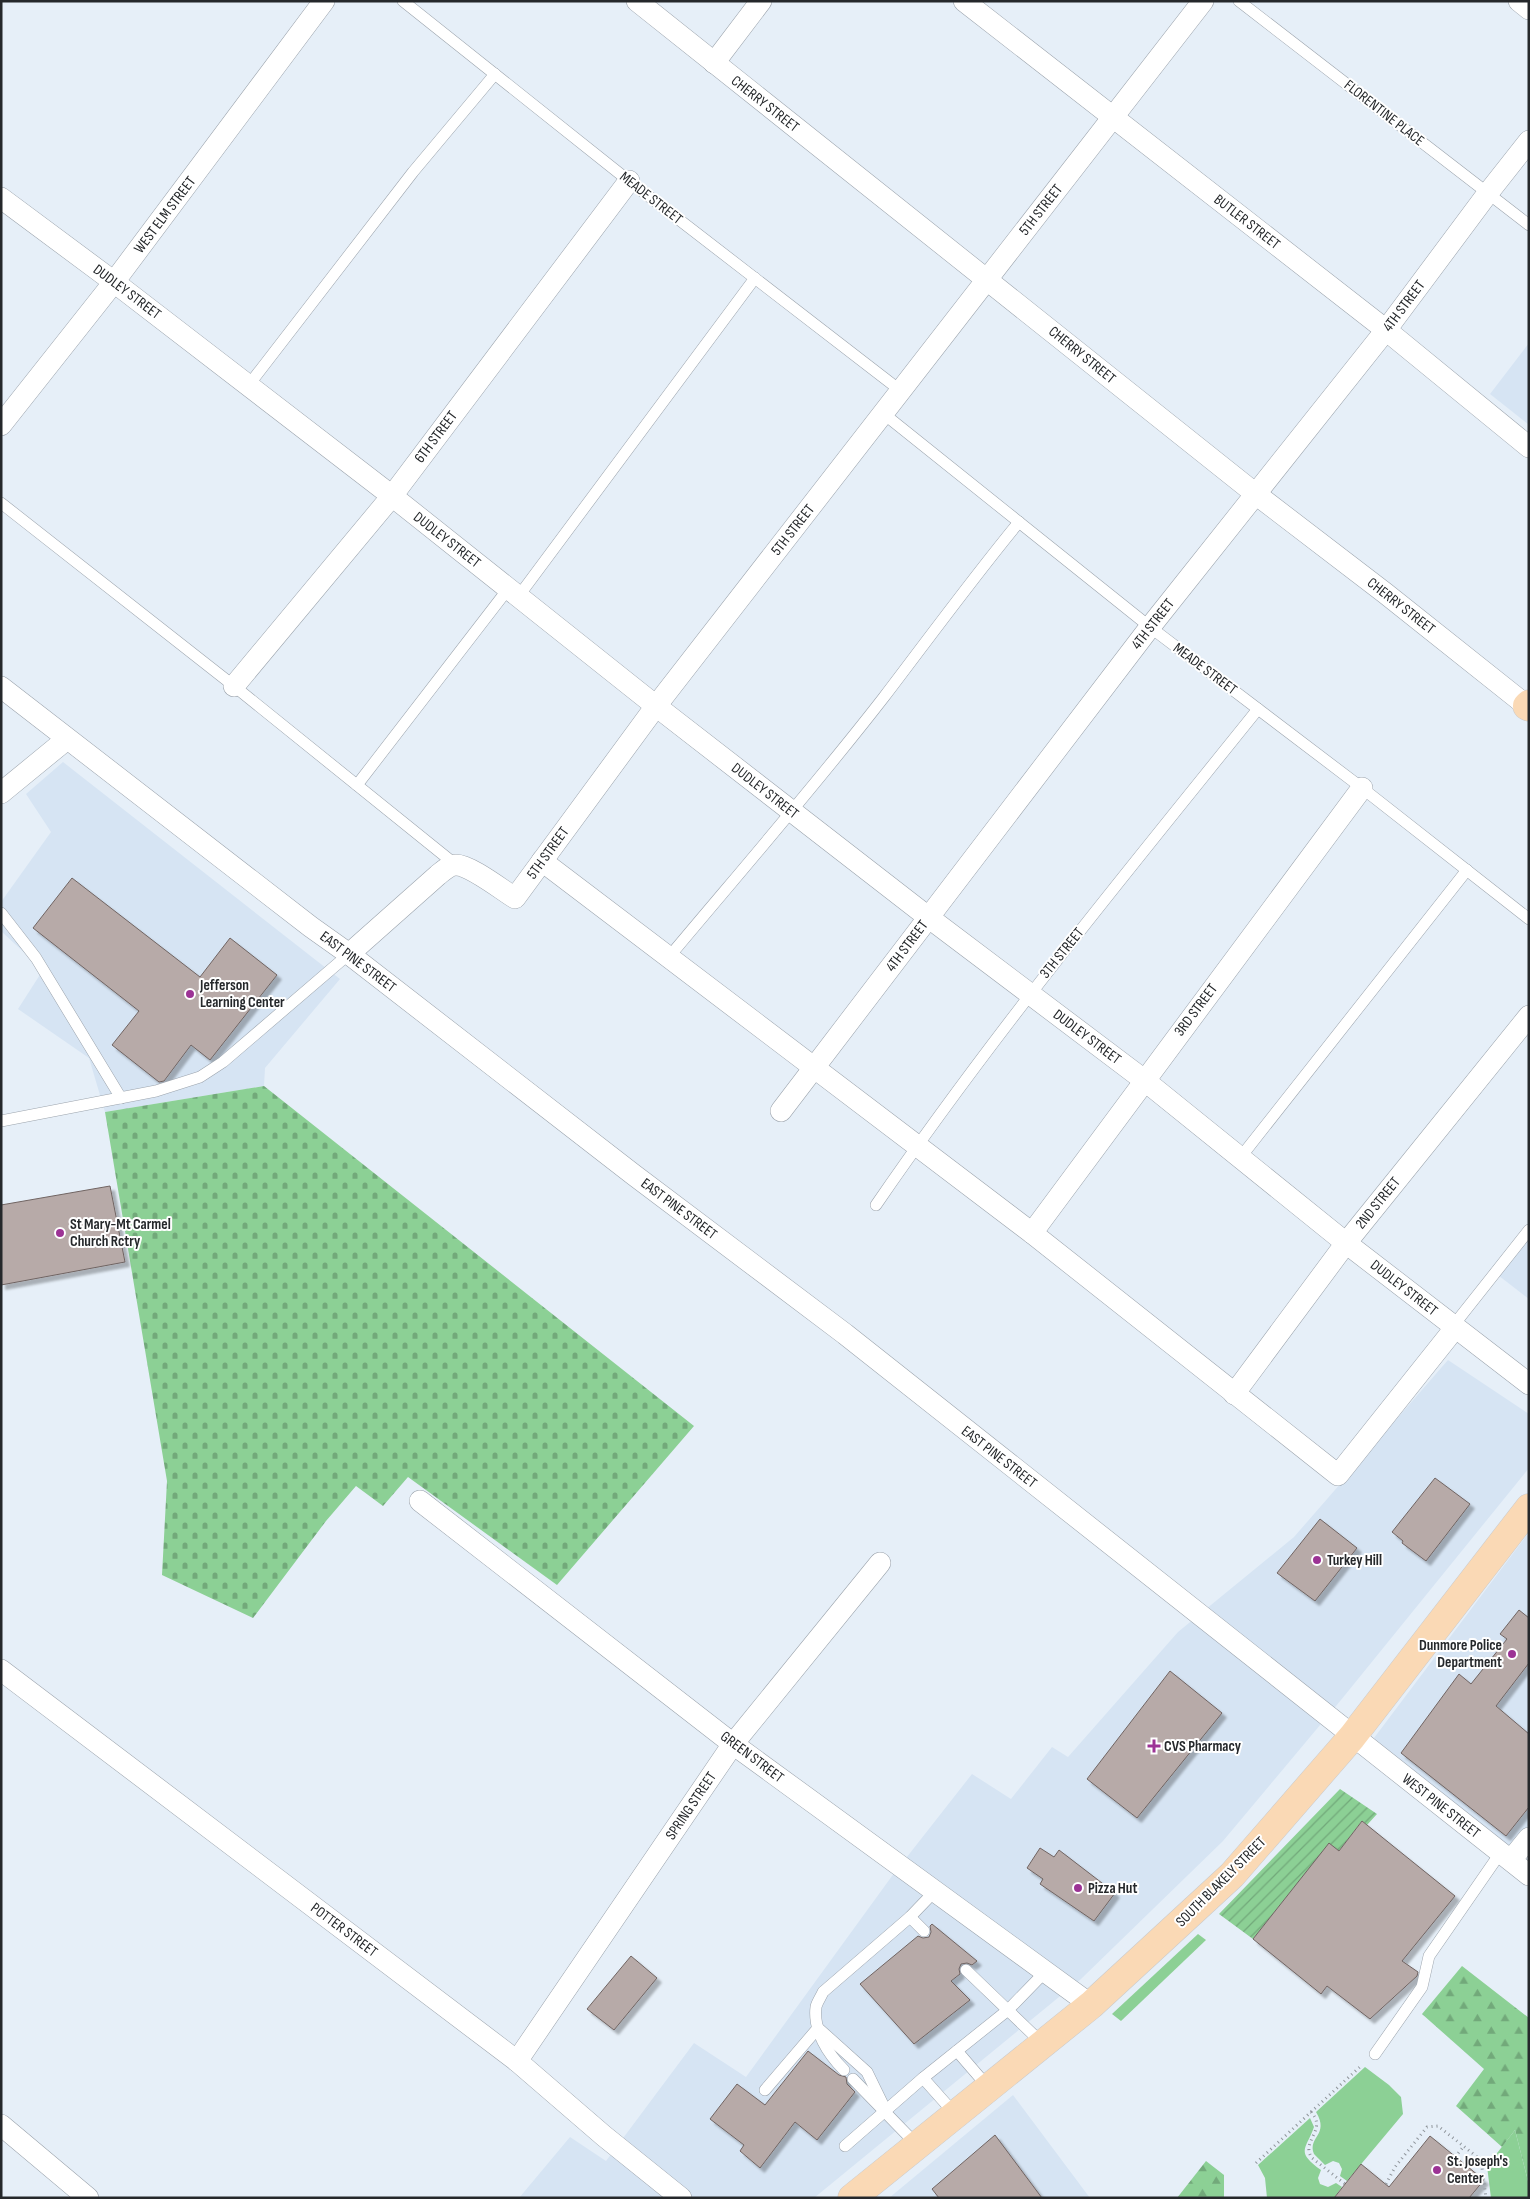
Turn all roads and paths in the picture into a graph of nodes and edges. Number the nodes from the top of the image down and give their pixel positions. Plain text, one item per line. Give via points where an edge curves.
1 (324, 1) edge
2 (403, 1) edge
3 (637, 1) edge
4 (762, 1) edge
5 (964, 1) edge
6 (1203, 1) edge
7 (1239, 1) edge
8 (1519, 1) edge
9 (1529, 9) edge
10 (714, 63) junction
11 (495, 74) junction
12 (1112, 118) junction
13 (1529, 141) edge
14 (629, 181) junction
15 (1488, 192) junction
16 (1, 198) edge
17 (1529, 225) edge
18 (755, 278) junction
19 (988, 280) junction
20 (114, 282) junction
21 (1386, 330) junction
22 (248, 386) junction
23 (901, 392) junction
24 (884, 414) junction
25 (1, 425) edge
26 (1529, 447) edge
27 (1257, 495) junction
28 (392, 496) junction
29 (1, 504) edge
30 (1019, 522) junction
31 (513, 593) junction
32 (1150, 627) junction
33 (234, 686) junction
34 (1, 687) edge
35 (656, 706) junction
36 (1528, 706) edge
37 (1258, 709) junction
38 (67, 739) junction
39 (357, 785) junction
40 (1362, 788) junction
41 (1, 793) edge
42 (792, 811) junction
43 (542, 861) junction
44 (456, 865) junction
45 (1466, 870) junction
46 (1, 913) edge
47 (928, 917) junction
48 (1529, 919) edge
49 (349, 954) junction
50 (668, 957) junction
51 (1029, 993) junction
52 (1529, 1016) edge
53 (815, 1068) junction
54 (1144, 1080) junction
55 (121, 1098) junction
56 (781, 1111) dead end
57 (1, 1121) edge
58 (917, 1145) junction
59 (1240, 1158) junction
60 (876, 1205) dead end
61 (1529, 1230) edge
62 (1032, 1233) junction
63 (1346, 1243) junction
64 (1454, 1327) junction
65 (1529, 1384) edge
66 (1234, 1394) junction
67 (420, 1501) dead end
68 (1526, 1517) edge
69 (880, 1563) dead end
70 (1, 1670) edge
71 (1352, 1737) junction
72 (733, 1744) junction
73 (1529, 1838) edge
74 (1506, 1856) junction
75 (1529, 1875) edge
76 (935, 1891) junction
77 (910, 1917) junction
78 (924, 1931) dead end
79 (966, 1970) dead end
80 (1045, 1972) junction
81 (1091, 2005) junction
82 (1008, 2010) junction
83 (818, 2028) junction
84 (1043, 2044) junction
85 (957, 2051) junction
86 (1375, 2054) dead end
87 (517, 2061) junction
88 (1362, 2065) dead end
89 (844, 2070) dead end
90 (923, 2078) junction
91 (853, 2079) dead end
92 (988, 2087) junction
93 (765, 2090) dead end
94 (886, 2111) junction
95 (1311, 2112) junction
96 (955, 2114) junction
97 (1, 2125) edge
98 (917, 2144) junction
99 (845, 2146) dead end
100 (1464, 2146) junction
101 (1456, 2157) dead end
102 (1256, 2163) dead end
103 (1345, 2184) dead end
104 (1386, 2184) dead end
105 (88, 2198) edge
106 (680, 2198) edge
107 (852, 2198) edge
108 (1486, 2198) edge

1 - 20 street, WEST ELM STREET
2 - 11 lane, MEADE STREET
3 - 10 street, CHERRY STREET
4 - 10 street
5 - 12 street, BUTLER STREET
6 - 12 street, 5TH STREET
7 - 15 lane, FLORENTINE PLACE
8 - 9 street
10 - 19 street, CHERRY STREET
11 - 14 lane, MEADE STREET
11 - 22 lane via 413,172
12 - 19 street, 5TH STREET
12 - 21 street, BUTLER STREET
13 - 15 street, 4TH STREET
14 - 18 lane, MEADE STREET
14 - 28 street, 6TH STREET
15 - 17 lane, FLORENTINE PLACE
15 - 21 street, 4TH STREET
16 - 20 street, DUDLEY STREET
18 - 23 lane, MEADE STREET
18 - 31 lane
19 - 23 street, 5TH STREET
19 - 27 street, CHERRY STREET
20 - 22 street, DUDLEY STREET
20 - 25 street, WEST ELM STREET
21 - 26 street, BUTLER STREET
21 - 27 street, 4TH STREET
22 - 28 street, DUDLEY STREET
23 - 24 street, 5TH STREET
24 - 30 lane, MEADE STREET
24 - 35 street, 5TH STREET
27 - 32 street, 4TH STREET
27 - 36 street, CHERRY STREET
28 - 31 street, DUDLEY STREET
28 - 33 street, 6TH STREET
29 - 33 lane
30 - 32 lane, MEADE STREET
30 - 42 lane
31 - 35 street, DUDLEY STREET
31 - 39 lane
32 - 37 lane, MEADE STREET
32 - 47 street, 4TH STREET
33 - 39 lane
34 - 38 street, EAST PINE STREET
35 - 42 street, DUDLEY STREET
35 - 43 street, 5TH STREET
37 - 40 lane, MEADE STREET
37 - 51 lane, 3TH STREET
38 - 41 street
38 - 49 street, EAST PINE STREET
39 - 44 lane
40 - 45 lane, MEADE STREET
40 - 54 street, 3RD STREET
42 - 47 street, DUDLEY STREET
42 - 50 lane
43 - 44 street, 5TH STREET via 515,898 468,868
43 - 50 street
44 - 49 street via 446,868
45 - 48 lane, MEADE STREET
45 - 59 lane
46 - 55 lane via 36,958
47 - 51 street, DUDLEY STREET
47 - 53 street, 4TH STREET
49 - 55 lane via 223,1062 200,1077
49 - 71 street, EAST PINE STREET via 845,1334
50 - 53 street
51 - 54 street, DUDLEY STREET
51 - 58 lane, 3TH STREET
52 - 63 street, 2ND STREET
53 - 56 street, 4TH STREET
53 - 58 street
54 - 59 street, DUDLEY STREET
54 - 62 street, 3RD STREET
55 - 57 lane
58 - 60 lane, 3TH STREET
58 - 62 street
59 - 63 street, DUDLEY STREET
61 - 64 lane
62 - 66 street
63 - 64 street, DUDLEY STREET
63 - 66 street, 2ND STREET
64 - 65 street, DUDLEY STREET
64 - 66 street via 1338,1475
67 - 72 street, GREEN STREET
68 - 71 main road, SOUTH BLAKELY STREET
69 - 72 street, SPRING STREET
70 - 87 street, POTTER STREET
71 - 74 street, WEST PINE STREET
71 - 81 main road, SOUTH BLAKELY STREET via 1232,1875
72 - 76 street, GREEN STREET
72 - 87 street, SPRING STREET
73 - 74 street
74 - 75 street, WEST PINE STREET
74 - 86 lane via 1429,1956 1422,1987
76 - 77 lane
76 - 80 street, GREEN STREET
77 - 78 lane
77 - 83 lane via 823,1992 816,2006
79 - 82 lane
80 - 81 street, GREEN STREET
80 - 82 lane
81 - 84 main road, SOUTH BLAKELY STREET
82 - 84 lane
82 - 85 lane
83 - 89 lane via 829,2055
83 - 93 lane
83 - 94 lane via 867,2072
84 - 92 main road, SOUTH BLAKELY STREET
85 - 90 lane
85 - 92 lane
87 - 106 street, POTTER STREET
88 - 95 path
90 - 94 lane
90 - 96 lane
91 - 94 lane
92 - 96 main road, SOUTH BLAKELY STREET
94 - 98 lane
94 - 99 lane
95 - 102 path
95 - 103 path via 1318,2126 1308,2153
96 - 98 main road, SOUTH BLAKELY STREET
97 - 105 street
98 - 107 main road, SOUTH BLAKELY STREET
100 - 101 path
100 - 104 path via 1438,2126 1427,2127
100 - 108 path via 1481,2160

